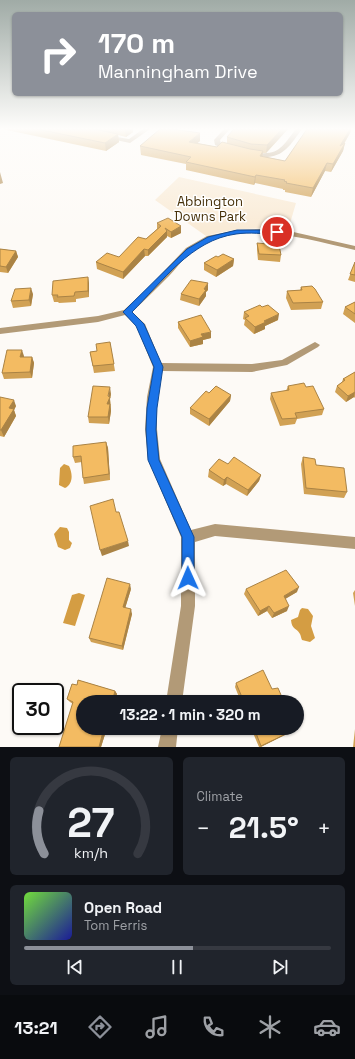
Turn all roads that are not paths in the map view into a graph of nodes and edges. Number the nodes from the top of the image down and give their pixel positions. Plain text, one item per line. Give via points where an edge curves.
1 (355, 248) edge
2 (128, 312) junction
3 (0, 331) edge
4 (315, 345) dead end
5 (158, 367) junction
6 (188, 537) junction
7 (355, 543) edge
8 (175, 695) edge
9 (169, 735) edge
10 (167, 747) edge

1 - 2 street via 264,230 210,238 189,250
2 - 3 street via 98,319
2 - 5 street via 140,324
4 - 5 street via 284,363 252,368
5 - 6 street via 151,430 154,460
6 - 7 street via 216,530
6 - 8 street via 188,606
9 - 10 street

